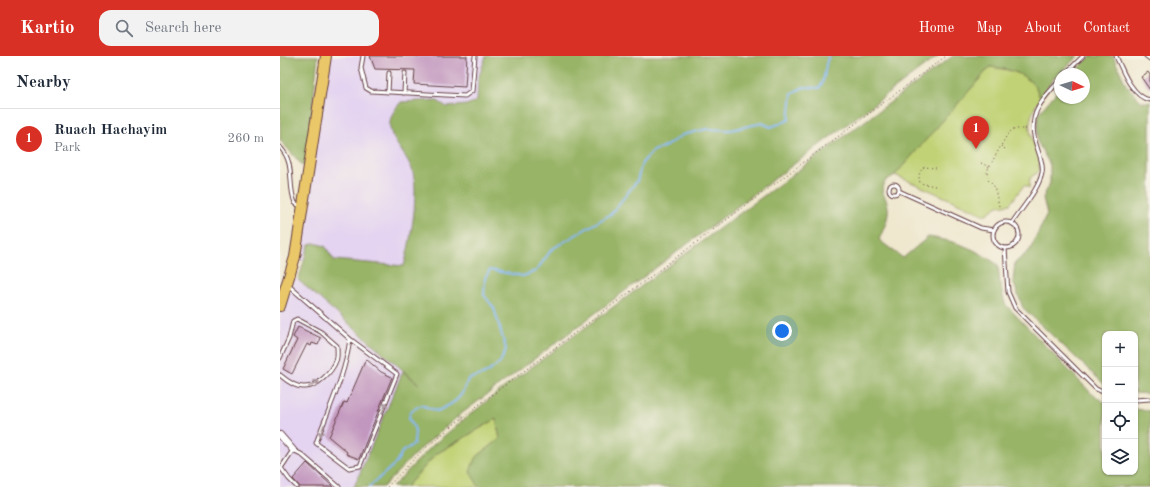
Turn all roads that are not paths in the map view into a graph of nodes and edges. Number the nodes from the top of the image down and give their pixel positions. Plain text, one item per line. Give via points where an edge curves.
1 (326, 56) edge
2 (363, 56) edge
3 (475, 56) edge
4 (1083, 56) edge
5 (1116, 56) edge
6 (1146, 56) edge
7 (1150, 60) edge
8 (1072, 68) edge
9 (388, 72) dead end
10 (405, 73) dead end
11 (1054, 87) edge
12 (388, 92) junction
13 (404, 93) junction
14 (1150, 100) edge
15 (280, 147) edge
16 (899, 191) dead end
17 (305, 206) junction
18 (1012, 223) junction
19 (994, 230) junction
20 (1005, 248) junction
21 (288, 285) junction
22 (280, 306) edge
23 (350, 338) junction
24 (280, 358) edge
25 (280, 375) edge
26 (1102, 391) edge
27 (1150, 399) edge
28 (1138, 400) edge
29 (280, 435) edge
30 (293, 450) junction
31 (296, 487) edge
32 (339, 487) edge

1 - 17 main road
2 - 12 lane via 361,68 366,88
3 - 13 lane via 472,91 465,96
4 - 8 lane
5 - 14 lane via 1136,91 1144,99
6 - 7 lane
9 - 12 lane
10 - 13 lane
11 - 18 lane via 1041,101 1033,119 1032,135 1042,163 1039,183
12 - 13 lane
15 - 17 lane via 289,157 292,196 295,203
16 - 19 lane via 981,228
17 - 21 main road
18 - 19 lane via 1003,222
18 - 20 lane via 1018,229 1019,238 1014,245
19 - 20 lane via 995,242
20 - 26 lane via 1008,292 1015,308 1091,384
21 - 22 main road
21 - 23 lane
23 -> 23 lane via 347,359 336,393 316,443 349,468 360,466 397,374
25 -> 24 lane via 295,386 313,386 336,362 337,346 322,332 297,319 293,321
27 - 28 lane
29 - 30 street
30 - 31 lane via 281,468
30 - 32 lane

